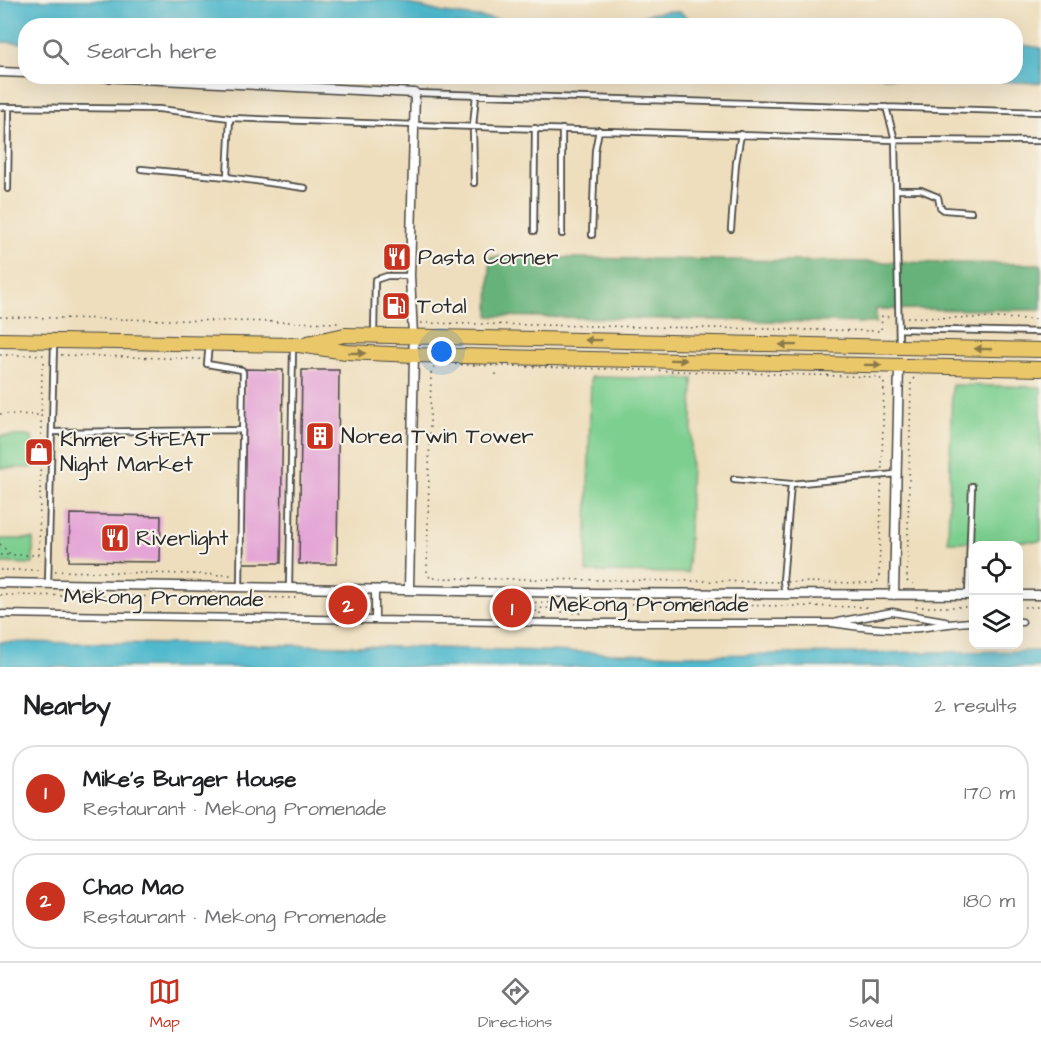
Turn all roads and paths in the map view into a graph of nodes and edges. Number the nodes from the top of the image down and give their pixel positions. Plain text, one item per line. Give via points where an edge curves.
1 (0, 72) edge
2 (18, 73) edge
3 (240, 84) edge
4 (415, 93) junction
5 (476, 95) junction
6 (0, 107) edge
7 (9, 107) junction
8 (886, 107) junction
9 (1041, 112) edge
10 (230, 118) junction
11 (416, 125) junction
12 (473, 126) junction
13 (535, 128) junction
14 (562, 129) junction
15 (599, 130) junction
16 (741, 134) junction
17 (896, 140) junction
18 (1041, 141) edge
19 (141, 169) dead end
20 (226, 177) junction
21 (474, 183) dead end
22 (305, 188) dead end
23 (8, 189) dead end
24 (896, 190) junction
25 (970, 212) dead end
26 (731, 229) dead end
27 (534, 231) dead end
28 (562, 234) dead end
29 (592, 235) dead end
30 (410, 276) junction
31 (0, 317) edge
32 (899, 317) junction
33 (1041, 319) edge
34 (351, 323) dead end
35 (899, 329) junction
36 (413, 330) junction
37 (1041, 332) edge
38 (374, 336) junction
39 (0, 340) edge
40 (54, 341) junction
41 (209, 343) junction
42 (296, 345) junction
43 (899, 347) junction
44 (1041, 350) edge
45 (0, 355) edge
46 (54, 355) junction
47 (414, 355) junction
48 (47, 356) junction
49 (208, 359) junction
50 (496, 366) junction
51 (899, 366) junction
52 (559, 368) junction
53 (1041, 369) edge
54 (496, 375) dead end
55 (558, 376) dead end
56 (914, 378) dead end
57 (0, 414) edge
58 (41, 415) junction
59 (242, 430) junction
60 (53, 432) junction
61 (896, 474) junction
62 (882, 475) junction
63 (734, 479) dead end
64 (791, 484) junction
65 (972, 486) dead end
66 (971, 541) edge
67 (0, 544) edge
68 (0, 555) edge
69 (11, 555) junction
70 (39, 555) junction
71 (0, 570) edge
72 (48, 571) junction
73 (240, 575) junction
74 (783, 581) junction
75 (0, 583) edge
76 (48, 584) junction
77 (924, 585) dead end
78 (240, 588) junction
79 (289, 588) junction
80 (409, 589) junction
81 (375, 590) junction
82 (785, 594) junction
83 (894, 595) junction
84 (969, 595) edge
85 (1023, 595) edge
86 (1041, 595) edge
87 (553, 603) dead end
88 (1023, 607) edge
89 (1041, 607) edge
90 (553, 608) junction
91 (0, 614) edge
92 (375, 620) junction
93 (540, 622) junction
94 (561, 622) junction
95 (831, 622) junction
96 (952, 622) junction
97 (969, 622) edge

1 - 2 street
3 - 4 street
4 - 5 lane
4 - 11 street
5 - 8 lane
5 - 12 lane
6 - 7 lane
7 - 10 lane via 159,110
7 - 23 lane
8 - 9 lane
8 - 17 lane
10 - 11 lane
10 - 20 lane
11 - 12 lane
11 - 30 street
12 - 13 lane
12 - 21 lane
13 - 14 lane
13 - 27 lane
14 - 15 lane
14 - 28 lane
15 - 16 lane
15 - 29 lane
16 - 17 lane
16 - 26 lane
17 - 18 lane
17 - 24 lane
19 - 20 lane
20 - 22 lane
24 - 25 lane via 921,190 938,197 944,210
24 - 32 lane
30 - 36 street
30 - 38 lane via 375,280
31 - 34 path
32 - 33 path
32 - 35 lane
32 - 36 path via 882,316 881,331
35 - 37 lane
35 - 43 lane
36 - 38 main road
43 -> 36 main road
36 - 47 street
38 - 42 main road via 345,335
39 - 40 main road
40 - 41 main road
40 - 46 lane
41 - 42 main road
41 - 49 lane
42 -> 47 main road
42 - 79 lane
44 -> 43 main road
45 - 48 path
46 - 48 path
46 - 49 path
46 - 60 lane
47 -> 51 main road
47 - 80 street
48 - 58 path via 42,368
49 - 59 lane via 211,366 243,372
50 - 52 path
50 - 54 path
50 - 74 path via 437,364 431,372 427,571 430,578
51 - 53 main road
51 - 61 street
52 - 55 path
52 - 62 path via 879,377 884,382
56 - 77 path via 907,581
57 - 58 path
58 - 70 path
59 - 60 lane
59 - 73 lane
60 - 72 lane
61 - 62 lane
61 - 83 street
62 - 64 lane
62 - 74 path via 879,580
63 - 64 lane
64 - 74 lane
65 - 66 lane
67 - 69 path
68 - 69 path
69 - 70 path
70 - 71 path via 43,570
72 - 73 path
72 - 76 lane
73 - 78 lane
74 - 82 lane
75 - 76 street
76 - 78 street
78 - 79 street
79 - 81 street
80 - 81 street
80 - 82 street
81 - 92 street
82 - 83 street
83 - 84 street
85 - 86 street
87 - 90 path
88 - 89 path
90 - 93 path via 519,609 540,611
90 - 94 path via 581,609 581,613 562,612
91 - 92 street, Mekong Promenade
92 - 93 street, Mekong Promenade
93 - 94 street, Mekong Promenade
94 - 95 street, Mekong Promenade
95 - 96 street, Mekong Promenade via 869,629 910,629
95 - 96 street via 892,612
96 - 97 street, Mekong Promenade

